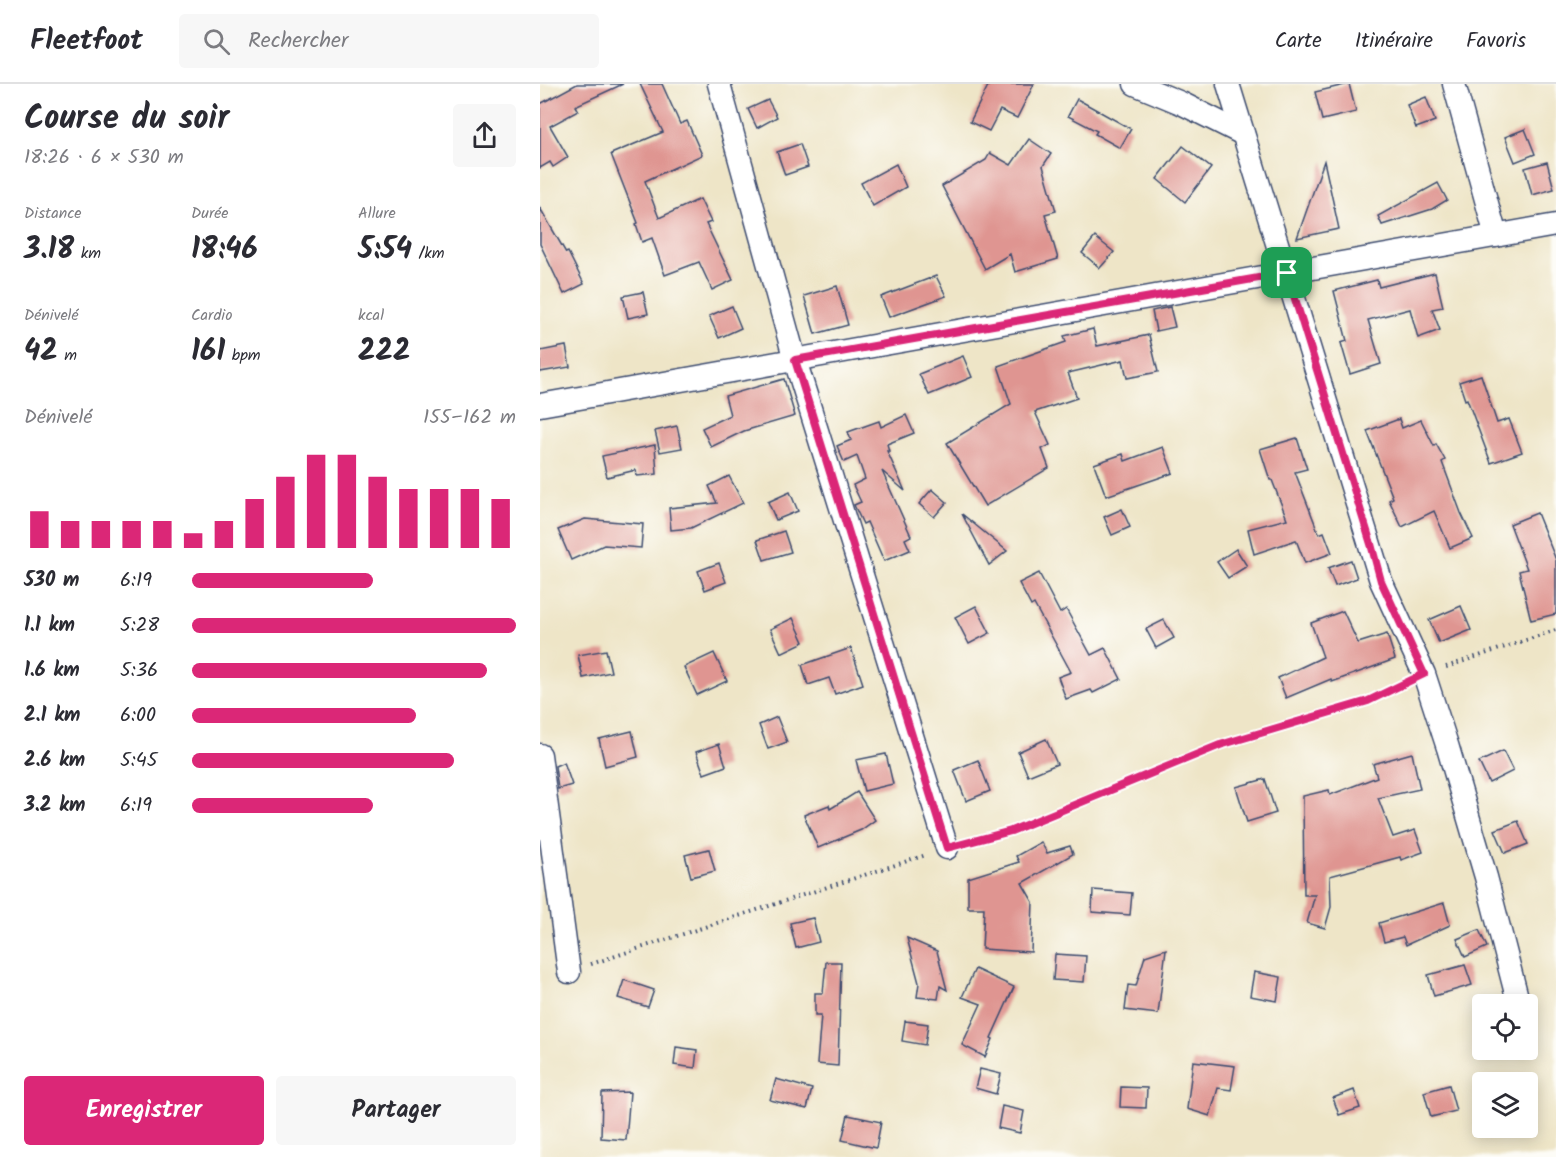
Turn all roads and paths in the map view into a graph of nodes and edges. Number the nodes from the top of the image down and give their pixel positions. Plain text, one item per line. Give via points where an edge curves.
1 (719, 84) edge
2 (1135, 84) edge
3 (1228, 84) edge
4 (1454, 84) edge
5 (1243, 134) junction
6 (1556, 225) edge
7 (1496, 236) junction
8 (1287, 273) junction
9 (795, 360) junction
10 (540, 405) edge
11 (1556, 630) edge
12 (1424, 674) junction
13 (540, 755) edge
14 (947, 848) junction
15 (569, 972) joint
16 (1516, 994) edge

1 - 9 street
2 - 5 street
3 - 5 street
4 - 7 street
5 - 8 street
6 - 7 street
7 - 8 street
8 - 9 street
8 - 12 street via 1381,581
9 - 10 street
9 - 14 street
11 - 12 path
12 - 14 path via 1368,701 1220,745 1011,831
12 - 16 street via 1486,878
13 - 15 street
14 - 15 path

